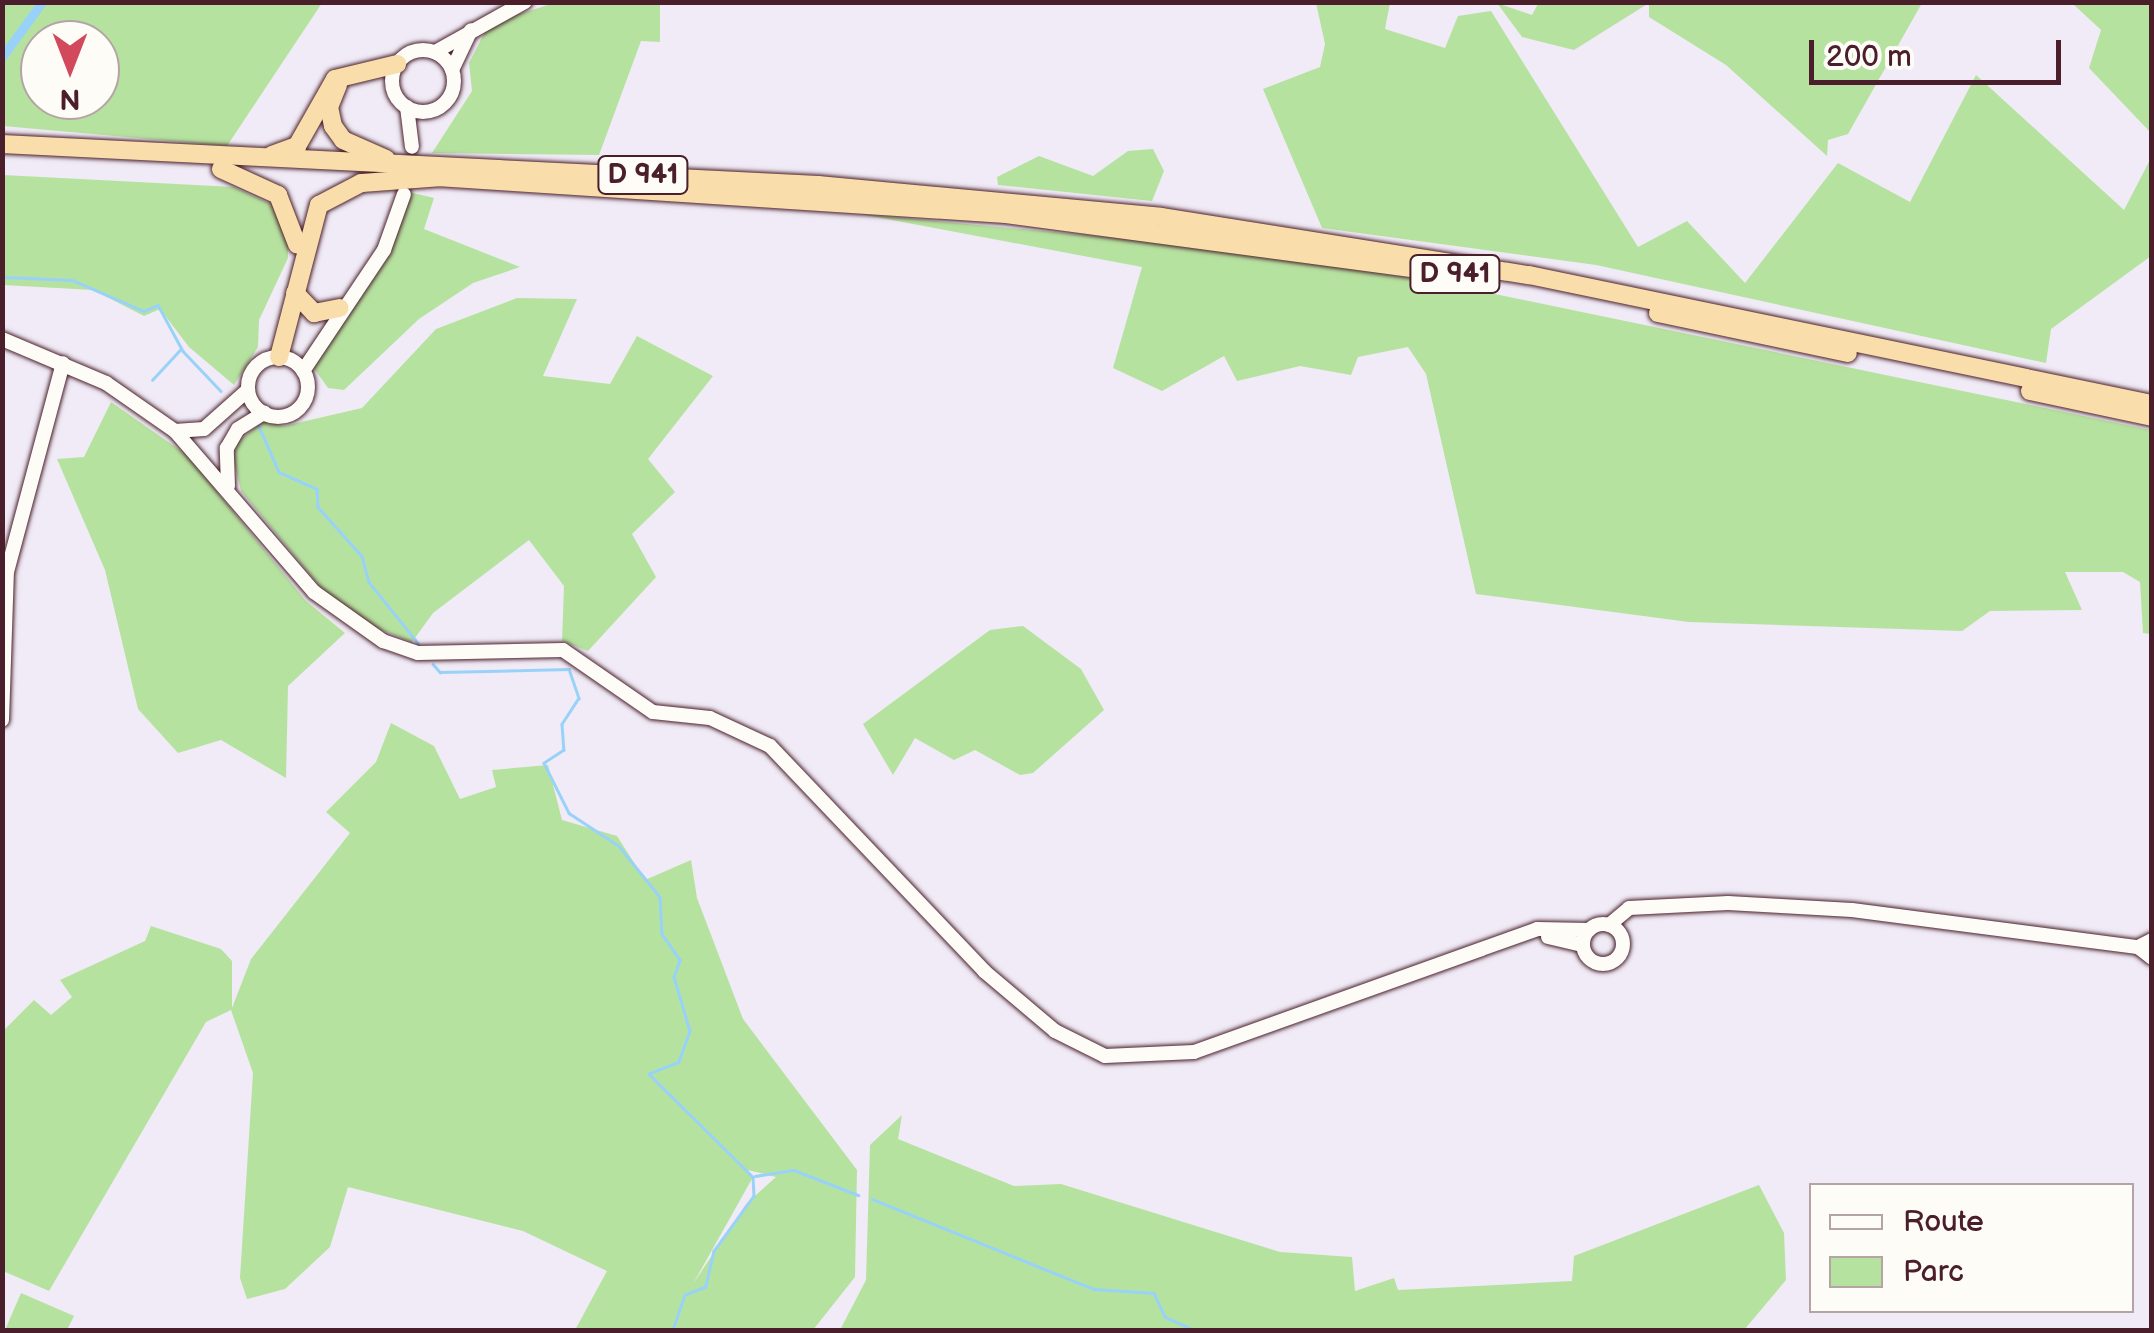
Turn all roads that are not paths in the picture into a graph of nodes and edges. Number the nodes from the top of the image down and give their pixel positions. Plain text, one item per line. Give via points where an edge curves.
1 (526, 2) edge
2 (471, 30) junction
3 (435, 52) junction
4 (397, 64) junction
5 (452, 70) junction
6 (392, 83) junction
7 (407, 107) junction
8 (428, 111) junction
9 (2, 144) edge
10 (2, 156) edge
11 (218, 163) junction
12 (406, 166) junction
13 (442, 178) junction
14 (404, 194) dead end
15 (295, 293) junction
16 (340, 308) junction
17 (319, 337) junction
18 (2, 339) edge
19 (278, 359) junction
20 (63, 363) junction
21 (303, 371) junction
22 (248, 390) junction
23 (2152, 404) edge
24 (264, 413) junction
25 (2152, 416) edge
26 (204, 429) junction
27 (175, 432) junction
28 (227, 448) junction
29 (198, 450) junction
30 (228, 487) junction
31 (2, 720) edge
32 (1638, 908) junction
33 (1609, 925) junction
34 (1589, 930) junction
35 (1622, 936) junction
36 (2145, 944) edge
37 (1583, 945) junction
38 (2152, 958) edge
39 (1389, 984) junction

1 - 2 main road
2 - 3 main road
2 - 5 main road
3 - 4 main road via 410,52
3 - 5 main road
4 - 6 main road
4 - 11 highway via 335,79 291,150
5 - 8 main road via 450,96
6 - 7 main road
6 - 12 highway via 374,72 353,74 329,107 343,140
7 - 8 main road
7 - 8 main road via 412,148
9 - 11 highway, D 941
10 - 11 highway, D 941
11 - 12 highway, D 941
11 - 13 highway, D 941
11 - 19 highway via 278,195 298,232
12 - 23 highway, D 941 via 818,185 1161,217 1530,275
13 - 15 highway via 361,183 327,197 312,214
13 - 25 highway, D 941 via 878,202 1308,252 1607,302
14 - 16 main road via 384,250
15 - 16 highway via 314,313
15 - 19 highway
16 - 17 main road
17 - 19 main road
17 - 21 main road
18 - 20 main road
19 - 21 main road
19 - 22 main road
20 - 27 main road
20 - 31 main road via 7,572
21 - 24 main road via 307,393 299,408
22 - 24 main road
22 - 26 main road
24 - 28 main road
26 - 27 main road
26 - 29 main road
27 - 29 main road
28 - 29 main road
28 - 30 main road
29 - 30 main road
30 - 39 main road via 314,592 383,641 418,652 563,650 654,712 710,718 770,746 984,970 1078,1046 1136,1059 1194,1052
32 - 33 main road
32 - 35 main road
32 - 36 main road via 1852,910
33 - 34 main road
33 - 35 main road
34 - 37 main road
34 - 39 main road via 1537,929
35 - 37 main road via 1622,954 1610,964 1594,963
36 - 38 main road
37 - 39 main road via 1539,938

